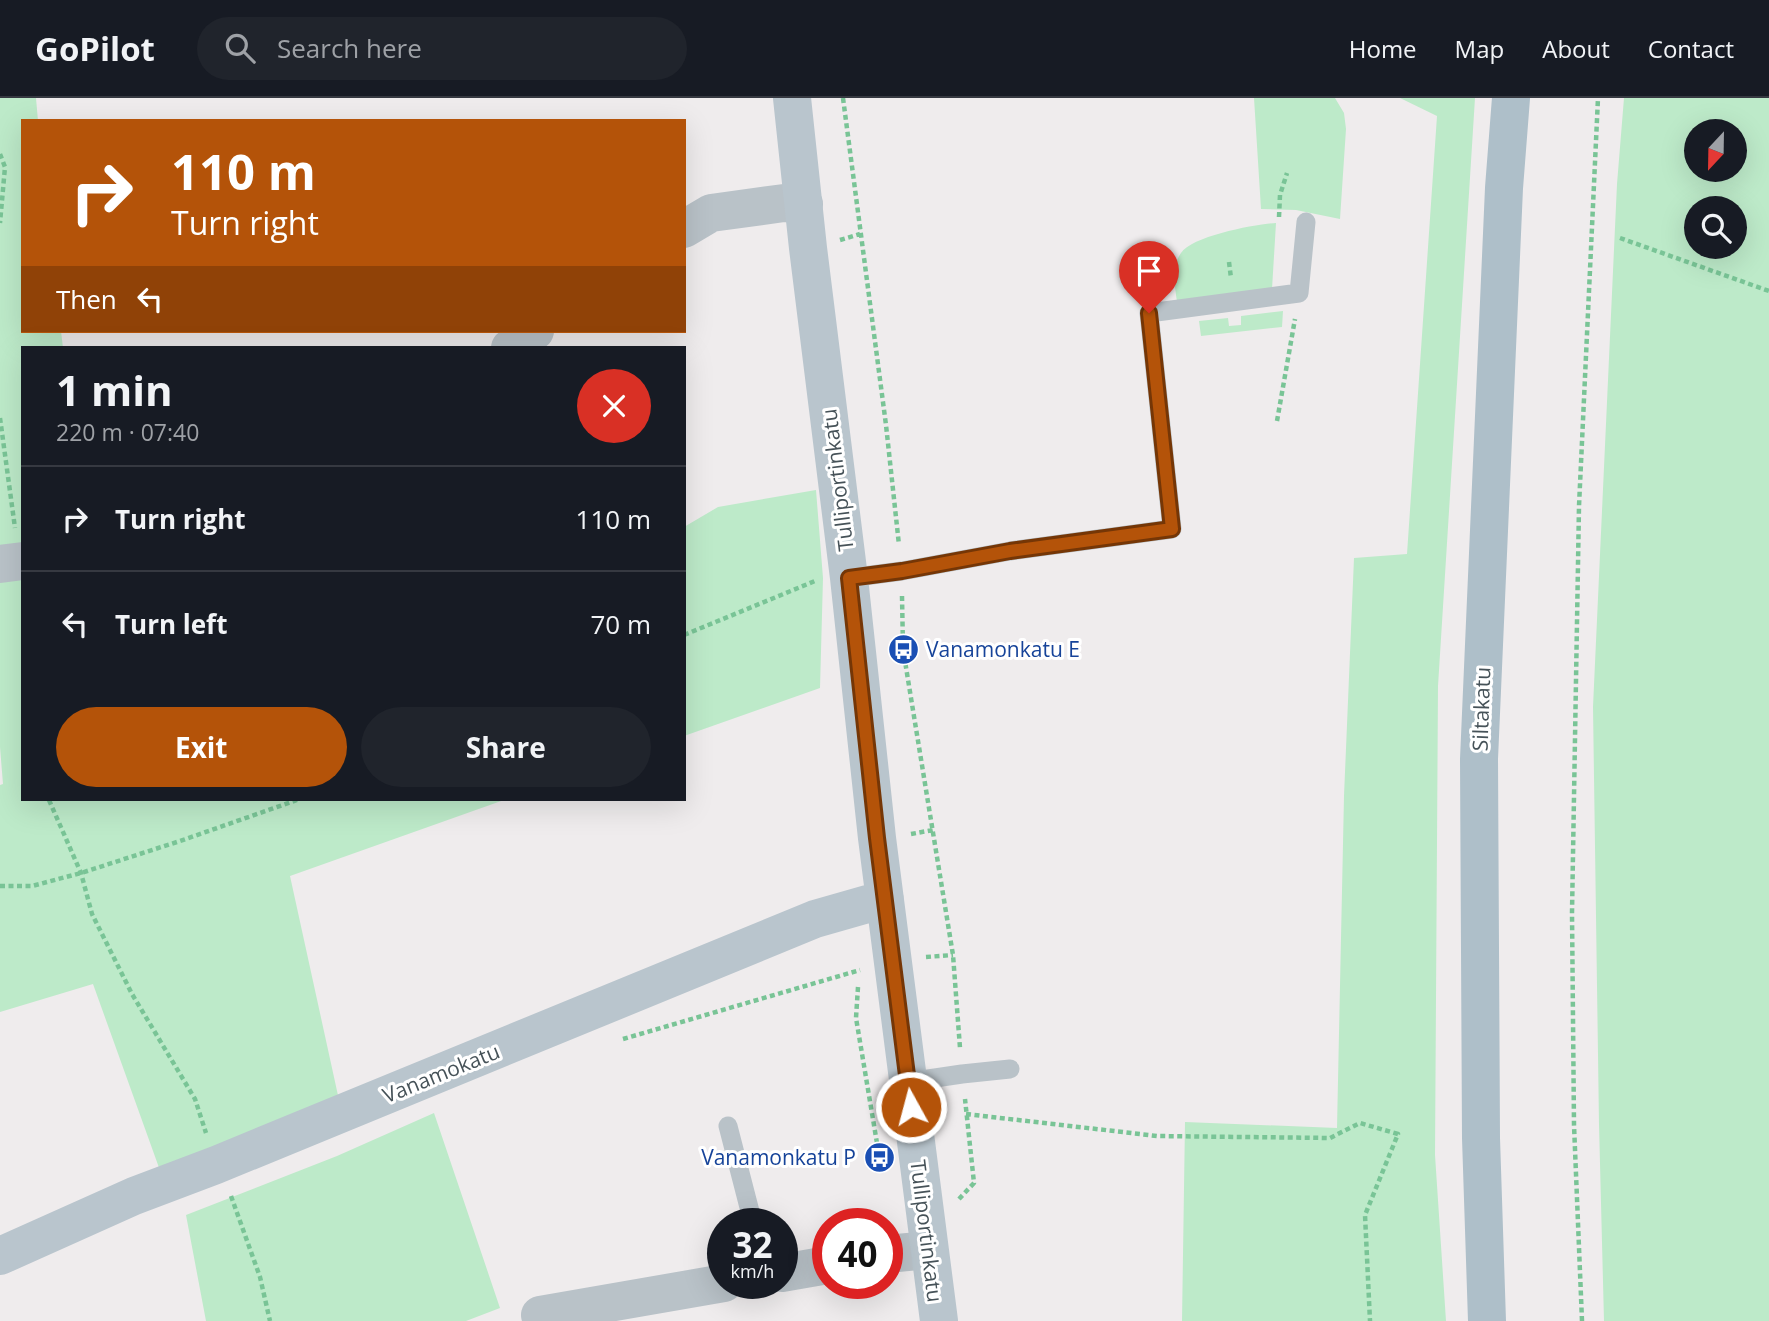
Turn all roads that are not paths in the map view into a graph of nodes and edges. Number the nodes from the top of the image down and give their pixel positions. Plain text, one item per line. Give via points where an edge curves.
1 (792, 98) edge
2 (1511, 98) edge
3 (804, 204) junction
4 (1306, 222) dead end
5 (686, 228) edge
6 (532, 333) edge
7 (513, 346) edge
8 (836, 578) junction
9 (884, 899) junction
10 (1010, 1069) dead end
11 (908, 1082) junction
12 (728, 1126) dead end
13 (749, 1208) edge
14 (929, 1251) junction
15 (903, 1253) edge
16 (0, 1256) edge
17 (707, 1286) edge
18 (540, 1315) dead end
19 (939, 1321) edge
20 (1487, 1321) edge

1 - 3 street, Tulliportinkatu
2 - 20 main road, Siltakatu via 1479,759
3 - 5 street via 711,213
3 - 8 street, Tulliportinkatu
4 - 8 lane via 1299,293 1149,313 1172,529
6 - 7 street
8 - 9 street, Tulliportinkatu
9 - 11 street, Tulliportinkatu
9 - 16 street, Vanamokatu via 815,919 134,1196
10 - 11 lane
11 - 14 street, Tulliportinkatu
12 - 13 lane
14 - 15 street
14 - 19 street, Tulliportinkatu
17 - 18 street

